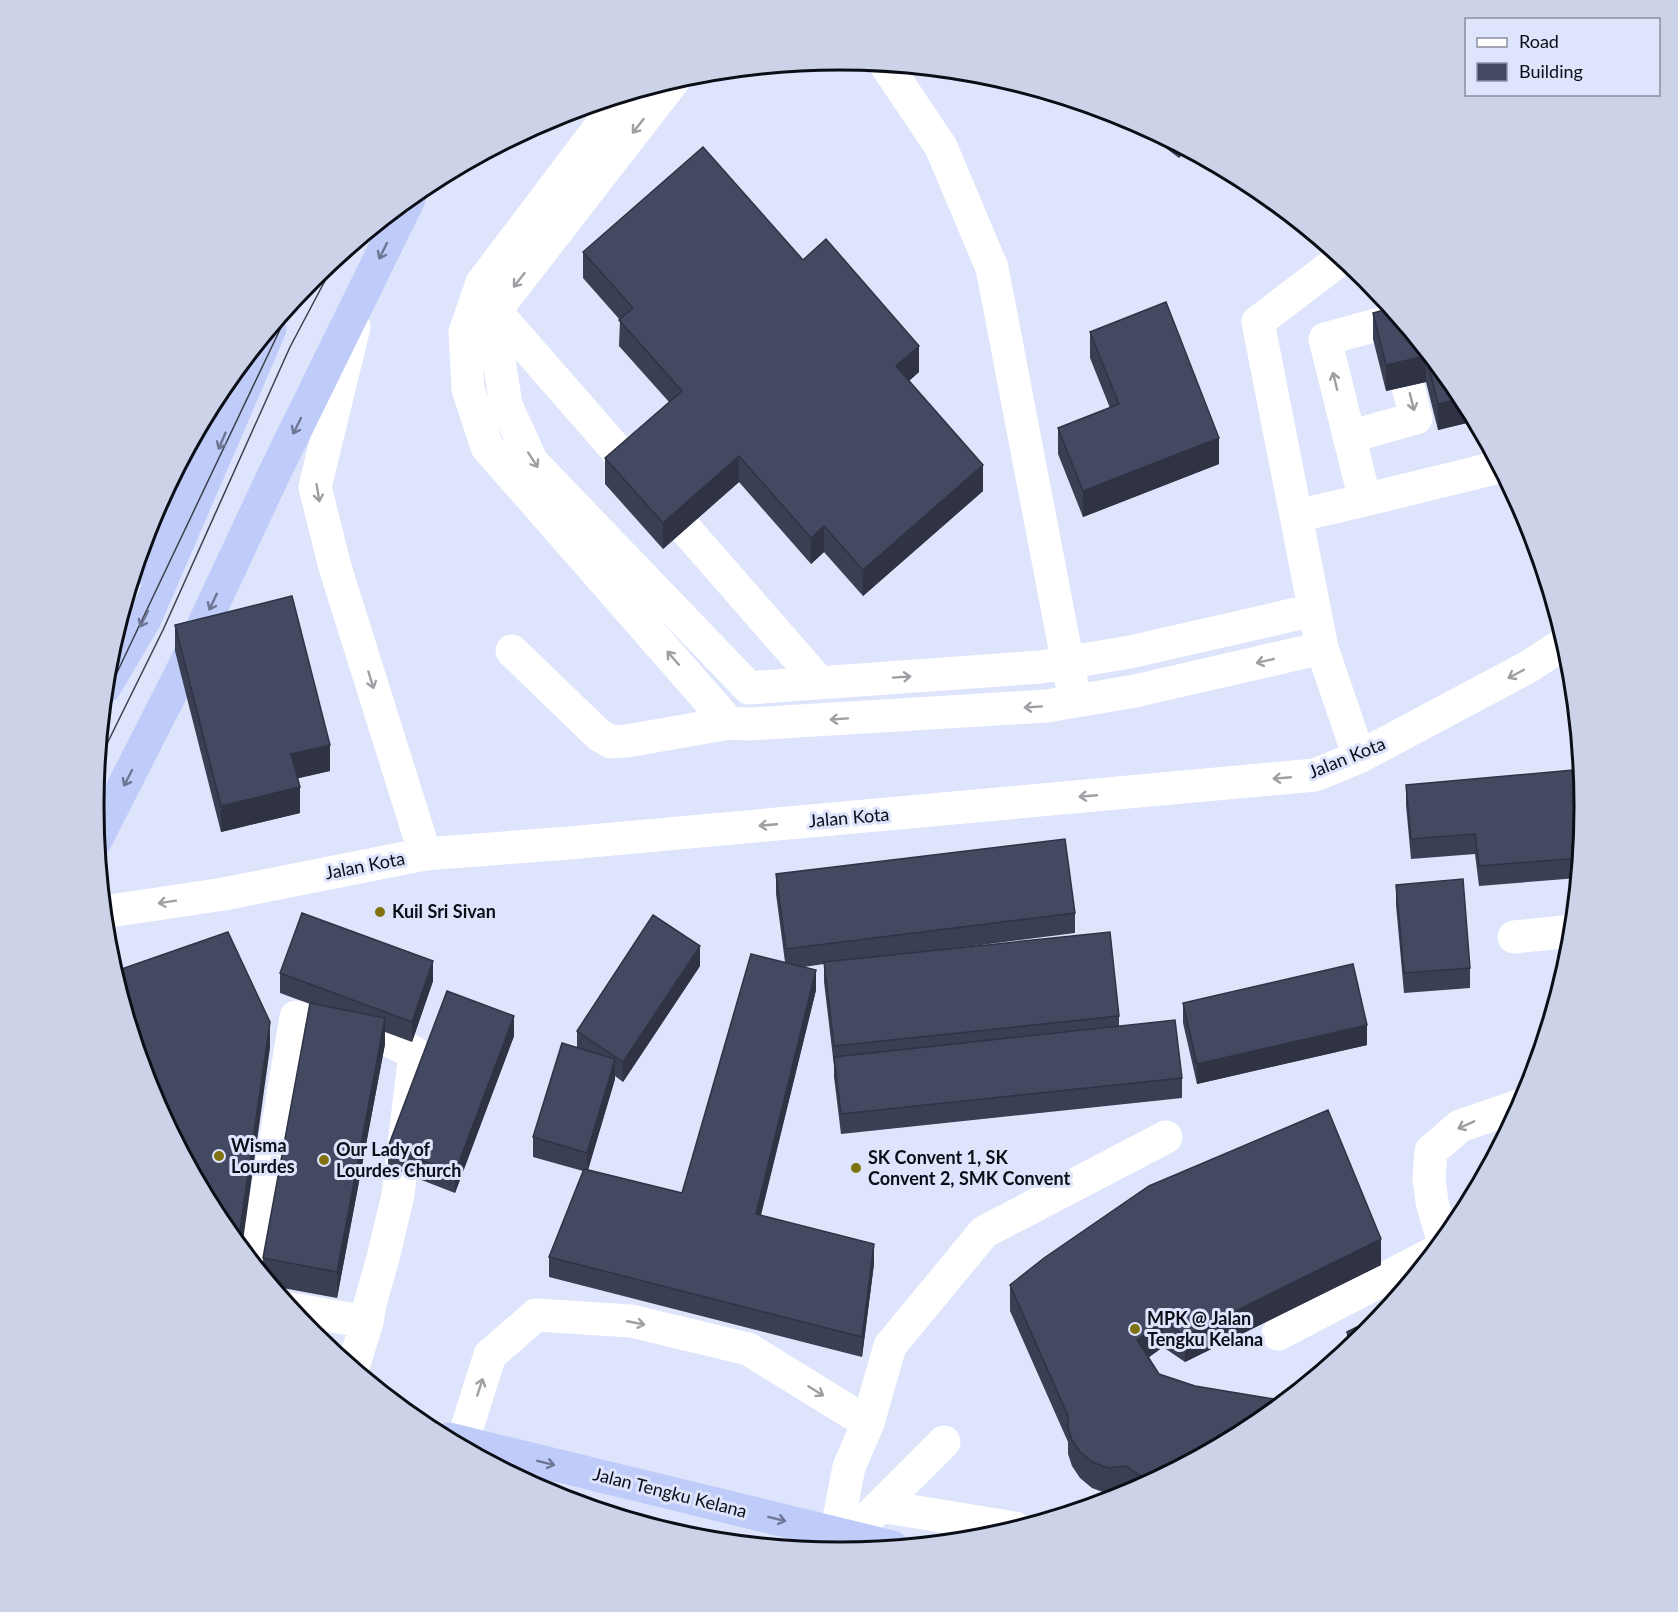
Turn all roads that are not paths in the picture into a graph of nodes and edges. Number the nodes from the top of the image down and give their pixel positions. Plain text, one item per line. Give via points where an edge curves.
1 (891, 72) edge
2 (664, 92) edge
3 (616, 106) edge
4 (401, 215) edge
5 (1335, 263) edge
6 (362, 293) junction
7 (495, 310) junction
8 (260, 352) edge
9 (1349, 437) dead end
10 (1492, 469) edge
11 (1365, 500) junction
12 (1296, 516) junction
13 (1314, 610) junction
14 (1322, 648) junction
15 (1557, 649) edge
16 (512, 651) dead end
17 (1067, 662) junction
18 (118, 666) edge
19 (820, 682) junction
20 (750, 688) junction
21 (1075, 702) junction
22 (740, 724) junction
23 (1359, 757) junction
24 (104, 824) edge
25 (425, 854) junction
26 (111, 911) edge
27 (1563, 932) edge
28 (1514, 937) dead end
29 (1509, 1109) edge
30 (1166, 1137) dead end
31 (1440, 1230) edge
32 (256, 1256) edge
33 (1416, 1262) edge
34 (305, 1311) edge
35 (367, 1322) junction
36 (1278, 1334) dead end
37 (355, 1360) edge
38 (868, 1423) junction
39 (458, 1435) edge
40 (944, 1442) dead end
41 (477, 1446) edge
42 (880, 1506) junction
43 (993, 1524) edge
44 (843, 1535) junction
45 (867, 1541) edge

1 - 17 street via 941,147 992,268
2 -> 7 street
22 -> 3 street via 487,447 468,389 465,332 482,283
4 -> 6 highway
5 - 12 street via 1258,321
6 -> 24 highway via 181,673
6 -> 25 street via 315,487 335,567
7 - 19 street
7 -> 20 street via 506,405 532,462
8 -> 18 highway via 145,619
9 - 11 street
10 - 11 street
11 - 12 street
12 - 13 street
13 - 14 street
13 - 17 street via 1130,652
14 -> 21 street via 1135,692
14 - 23 street
15 -> 23 street, Jalan Kota via 1528,668
16 - 22 street via 611,742
19 -> 17 street
17 - 21 street
19 - 20 street
20 - 22 street
21 -> 22 street
23 -> 25 street, Jalan Kota via 1315,775
25 -> 26 street, Jalan Kota via 224,894
27 - 28 street
29 -> 31 street via 1460,1126 1431,1151 1429,1178
30 - 38 street via 984,1232 890,1346
32 - 35 street via 297,1017 333,1019 416,1053 398,1195
33 - 36 street
34 - 35 street
35 - 37 street
39 -> 38 street via 490,1355 536,1315 631,1321 748,1349
38 - 44 street via 849,1467
40 - 42 street
41 -> 44 highway, Jalan Tengku Kelana
42 - 43 street
42 - 44 street
44 - 45 highway, Jalan Tengku Kelana

